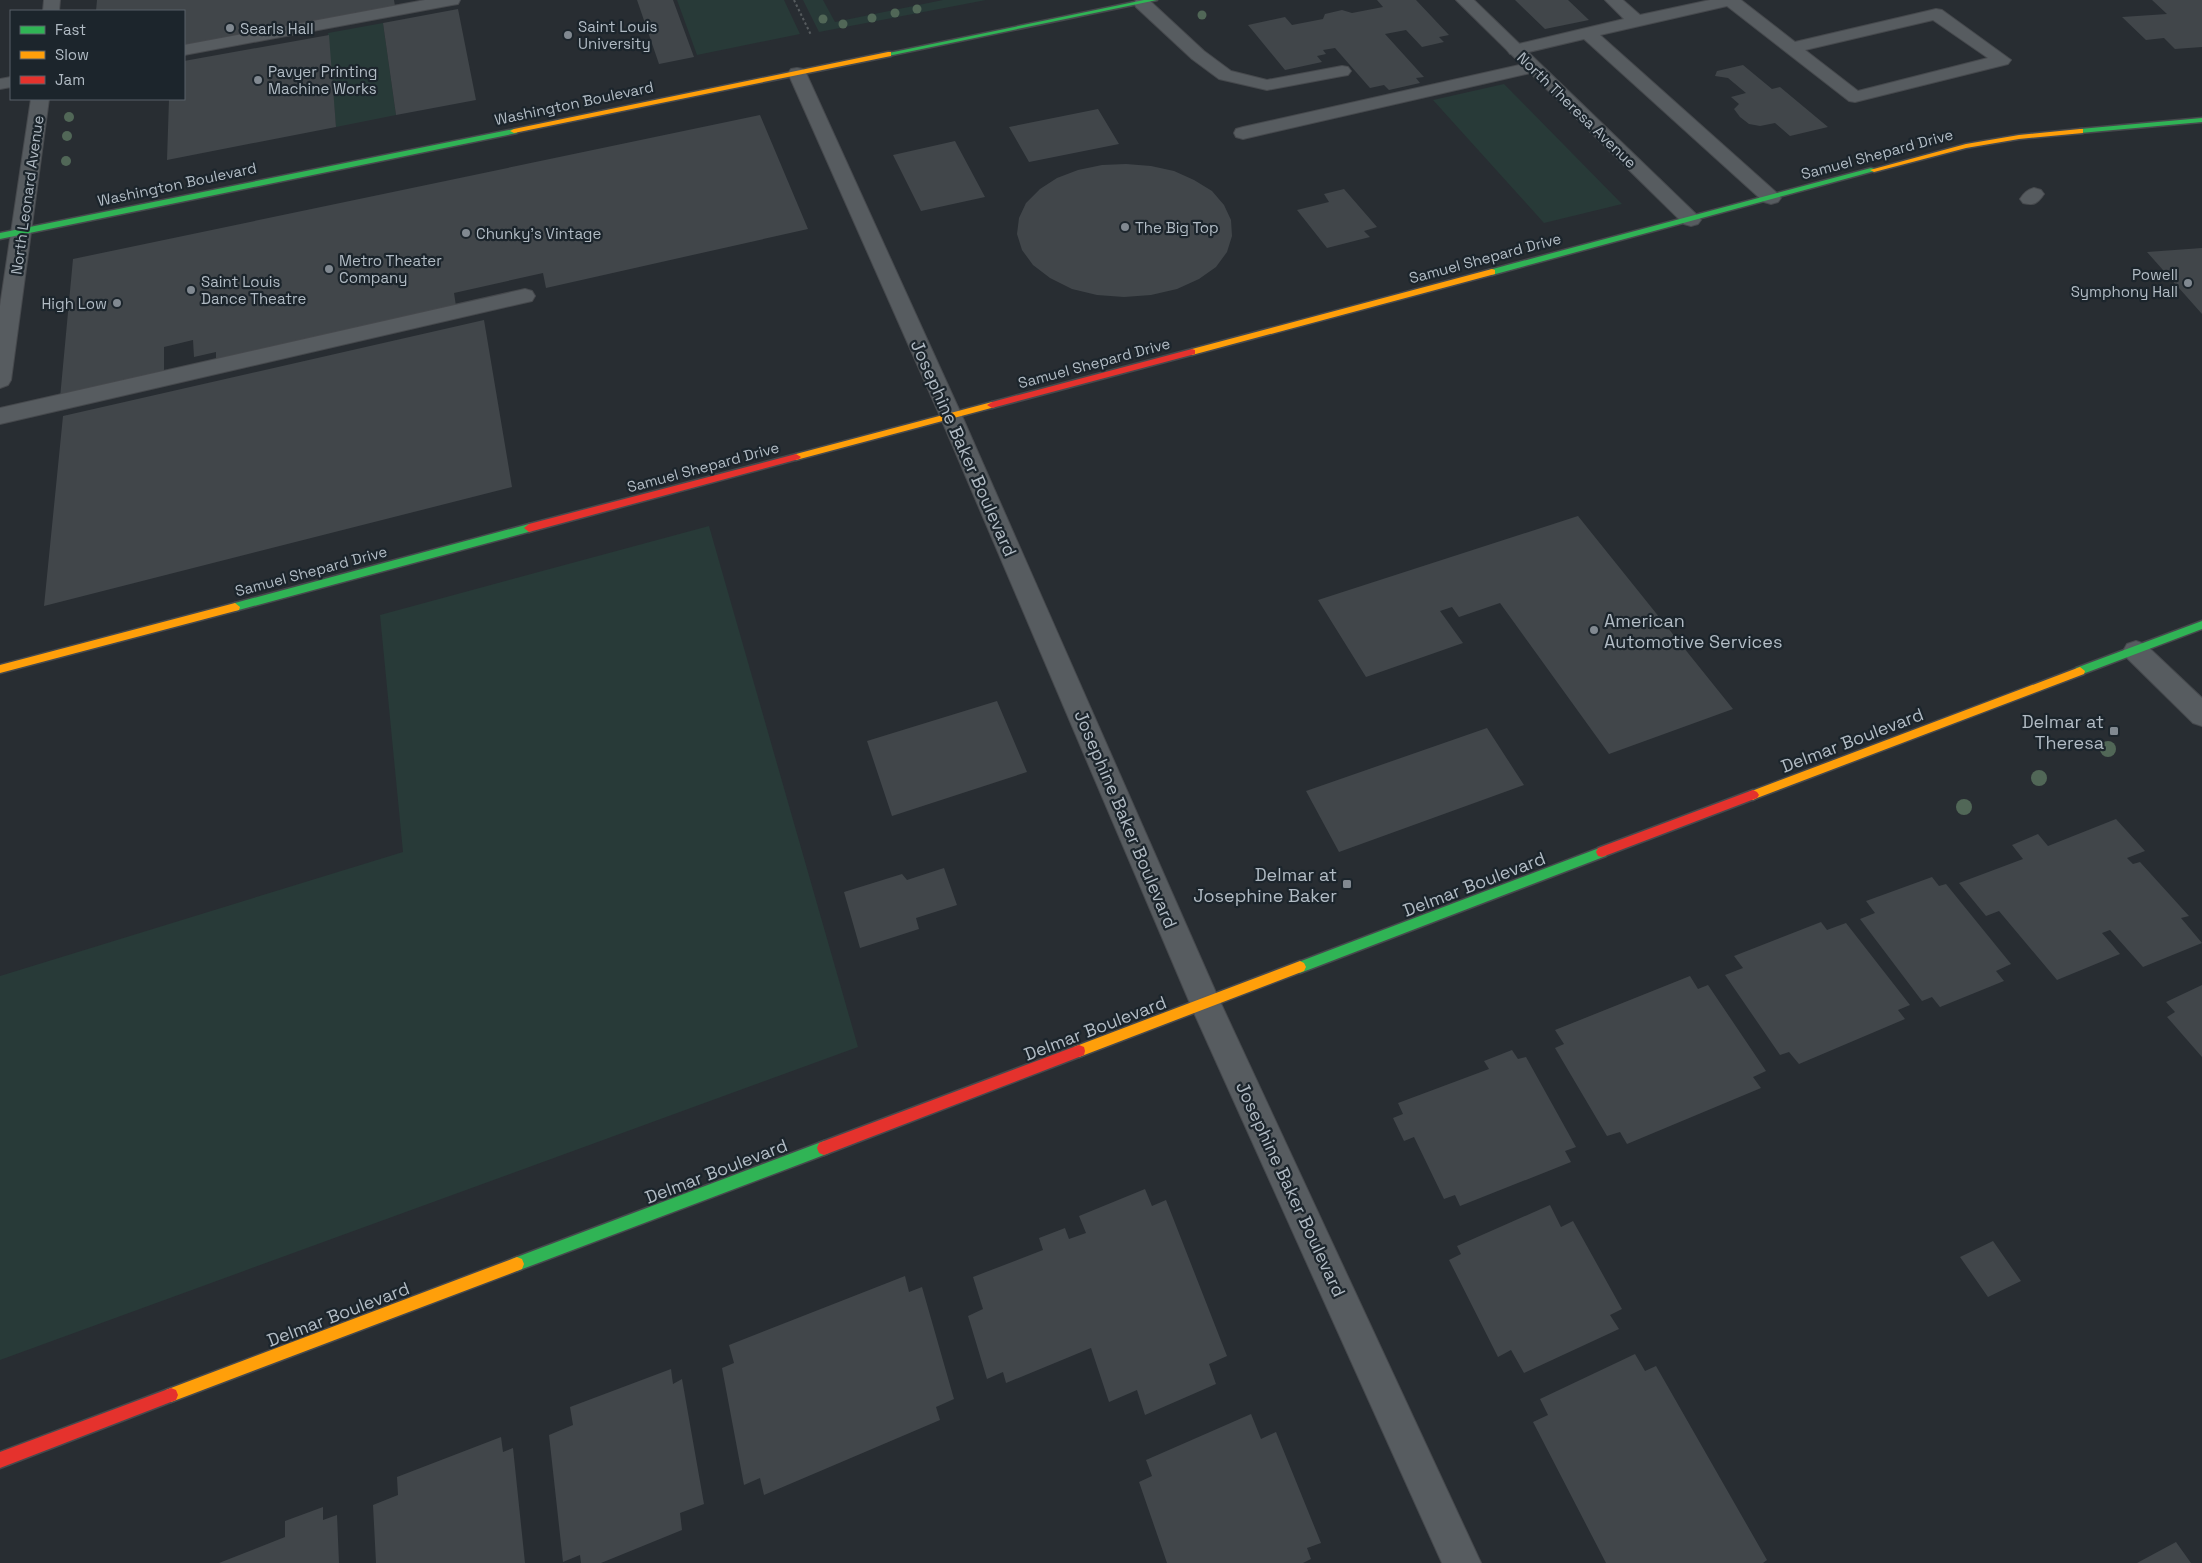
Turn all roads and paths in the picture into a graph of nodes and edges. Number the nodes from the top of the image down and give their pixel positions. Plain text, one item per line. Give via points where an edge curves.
1 (452, 0) edge
2 (794, 0) edge
3 (1464, 0) edge
4 (1613, 0) edge
5 (1732, 0) edge
6 (1917, 0) edge
7 (1148, 1) edge
8 (1936, 14) junction
9 (1637, 21) junction
10 (1589, 34) junction
11 (814, 40) dead end
12 (1790, 48) junction
13 (185, 50) edge
14 (1516, 50) junction
15 (1533, 67) junction
16 (1342, 71) dead end
17 (797, 73) junction
18 (40, 100) edge
19 (2202, 120) edge
20 (1243, 133) dead end
21 (1772, 198) junction
22 (1690, 220) junction
23 (22, 231) junction
24 (0, 236) edge
25 (525, 296) dead end
26 (0, 380) edge
27 (0, 416) edge
28 (951, 416) junction
29 (2202, 625) edge
30 (2136, 651) junction
31 (0, 669) edge
32 (2202, 715) edge
33 (1206, 1004) junction
34 (0, 1460) edge
35 (1462, 1563) edge

1 - 13 street
2 - 11 path
3 - 14 street, North Theresa Avenue
4 - 9 street
5 - 9 street
5 - 12 street
6 - 8 street
7 - 16 street via 1198,55 1225,75 1267,85
7 - 17 street, Washington Boulevard
8 - 12 street
8 - 12 street via 2002,60 1855,97
9 - 10 street
10 - 14 street
10 - 21 street
14 - 15 street, North Theresa Avenue
15 - 20 street
15 - 22 street, North Theresa Avenue
17 - 23 street, Washington Boulevard
17 - 28 street, Josephine Baker Boulevard
18 - 23 street, North Leonard Avenue
19 - 21 street, Samuel Shepard Drive via 1994,140
21 - 22 street, Samuel Shepard Drive
22 - 28 street, Samuel Shepard Drive
23 - 24 street, Washington Boulevard
23 - 26 street, North Leonard Avenue
25 - 27 street
28 - 31 street, Samuel Shepard Drive
28 - 33 street, Josephine Baker Boulevard
29 - 30 street, Delmar Boulevard
30 - 32 street
30 - 33 street, Delmar Boulevard
33 - 34 street, Delmar Boulevard
33 - 35 street, Josephine Baker Boulevard

